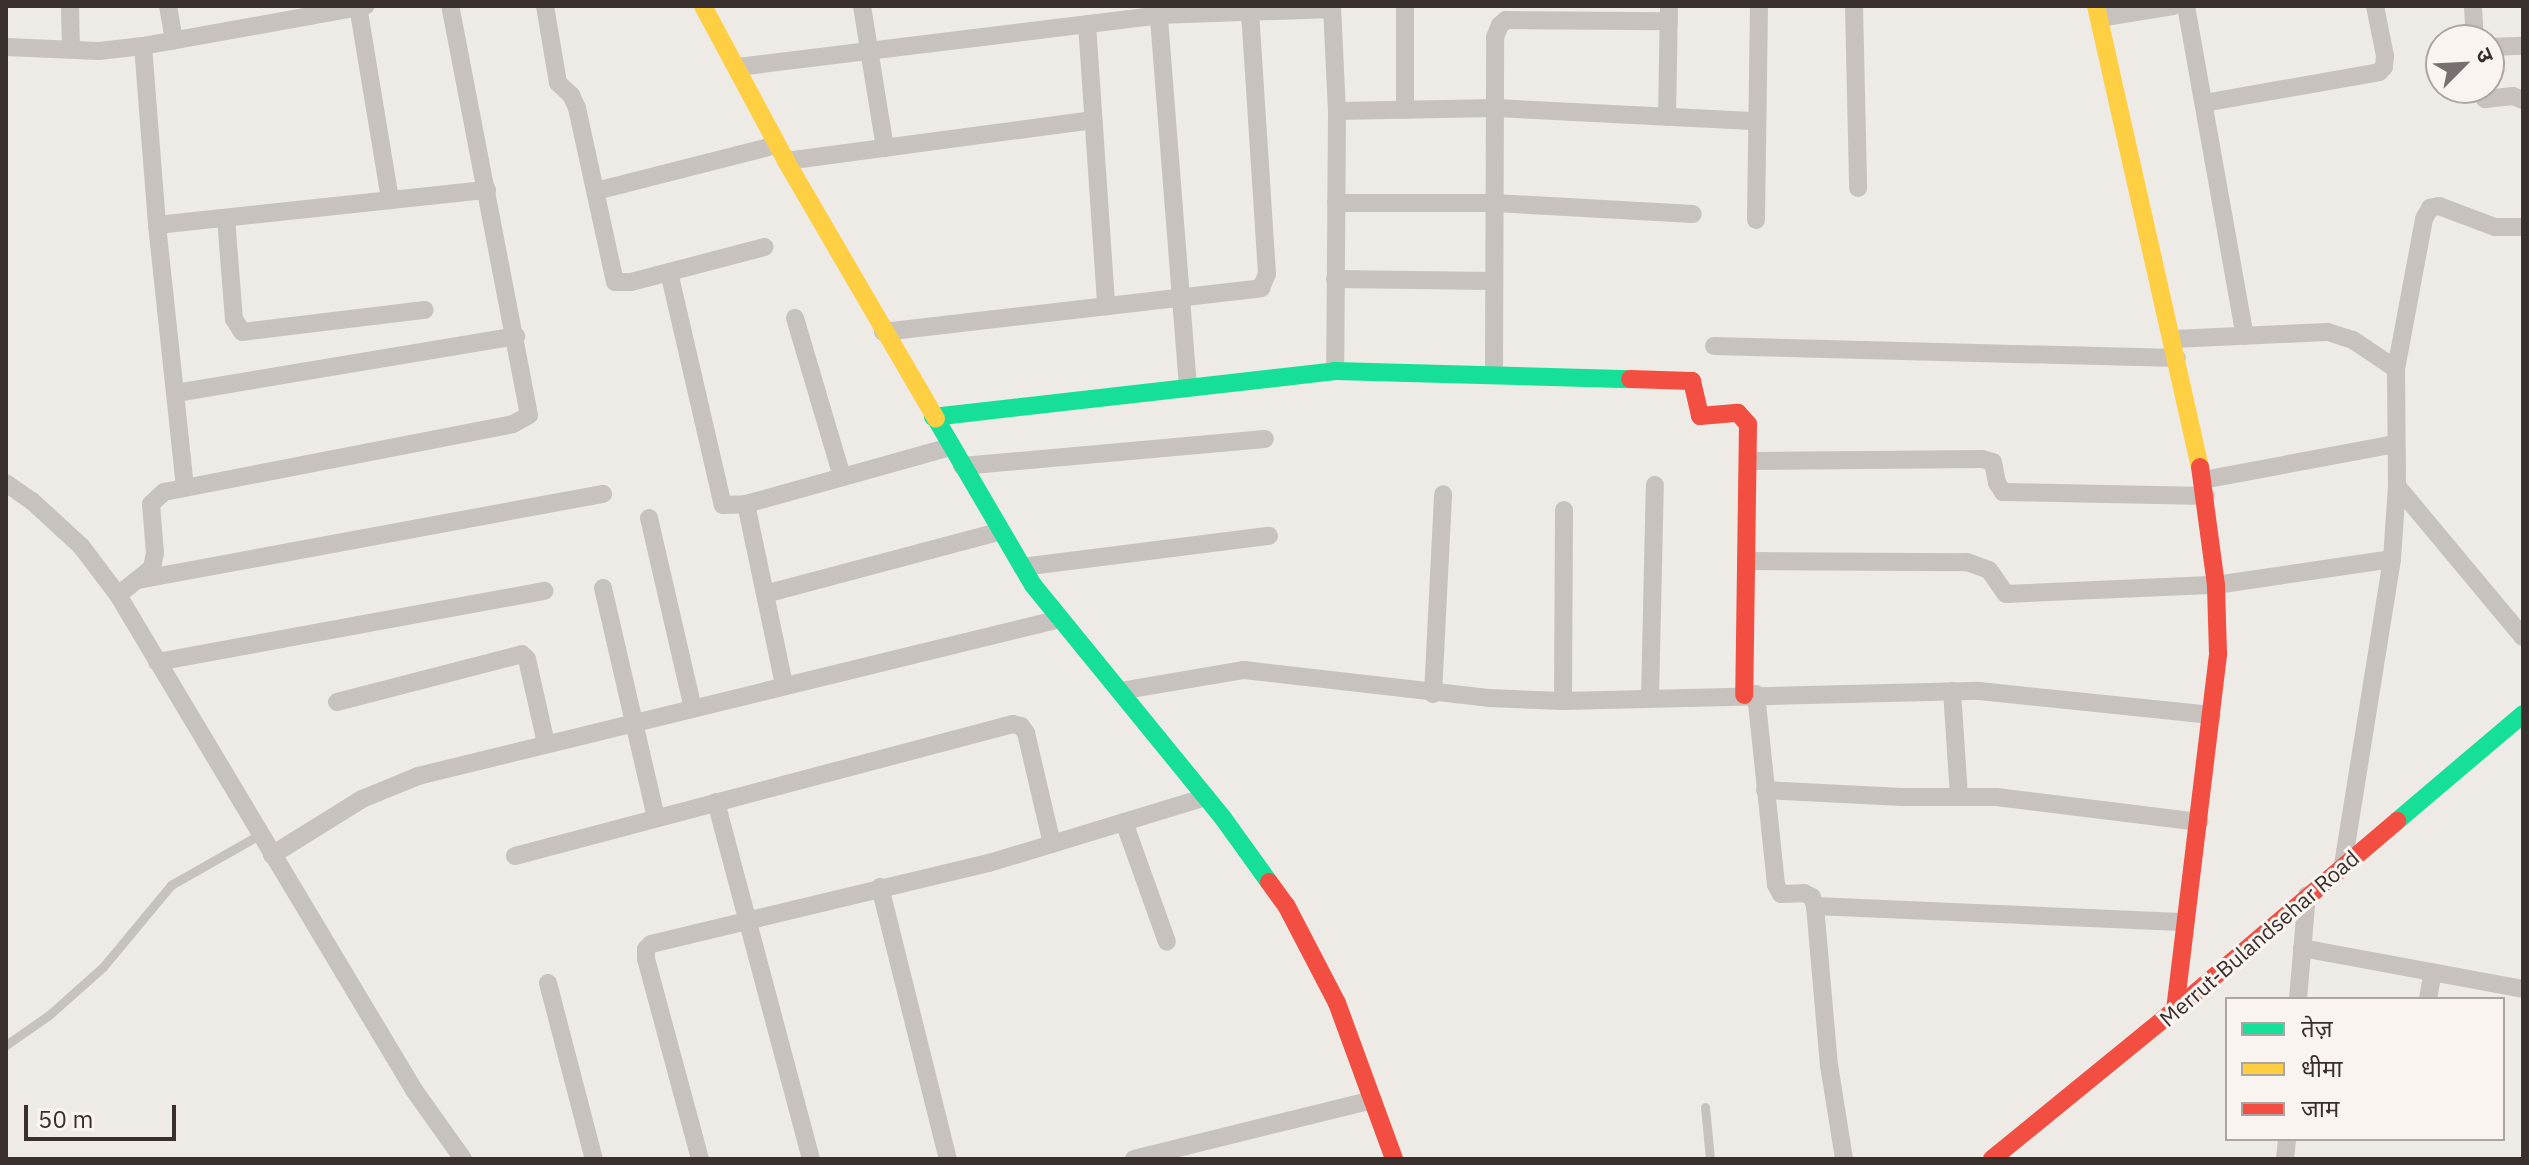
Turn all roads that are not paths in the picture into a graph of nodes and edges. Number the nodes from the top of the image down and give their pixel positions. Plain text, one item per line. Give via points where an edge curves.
1 (70, 6) edge
2 (168, 6) edge
3 (262, 6) edge
4 (360, 6) edge
5 (450, 6) edge
6 (545, 6) edge
7 (703, 6) edge
8 (862, 6) edge
9 (1405, 6) edge
10 (1759, 6) edge
11 (1854, 6) edge
12 (2173, 6) edge
13 (2186, 6) edge
14 (2375, 6) edge
15 (1332, 8) edge
16 (1159, 10) edge
17 (1250, 12) junction
18 (2098, 12) edge
19 (1669, 13) edge
20 (1087, 24) junction
21 (265, 26) junction
22 (174, 40) junction
23 (143, 46) junction
24 (6, 47) edge
25 (71, 49) junction
26 (869, 51) junction
27 (738, 67) junction
28 (2204, 103) junction
29 (1496, 108) junction
30 (1405, 110) junction
31 (1337, 111) junction
32 (1667, 117) junction
33 (1093, 120) junction
34 (1757, 121) junction
35 (885, 148) junction
36 (782, 153) junction
37 (1858, 188) dead end
38 (487, 190) junction
39 (596, 191) junction
40 (390, 200) junction
41 (1336, 203) junction
42 (1495, 203) junction
43 (1693, 214) dead end
44 (226, 218) junction
45 (1756, 220) dead end
46 (157, 225) junction
47 (2523, 227) edge
48 (764, 247) dead end
49 (669, 272) junction
50 (1335, 279) junction
51 (1494, 281) junction
52 (1181, 297) junction
53 (1106, 306) junction
54 (425, 310) dead end
55 (795, 318) dead end
56 (883, 332) junction
57 (516, 336) junction
58 (2245, 336) junction
59 (2173, 339) junction
60 (1714, 346) dead end
61 (2177, 358) junction
62 (2396, 369) junction
63 (1335, 371) junction
64 (1494, 375) junction
65 (1188, 388) junction
66 (176, 393) junction
67 (933, 417) junction
68 (1265, 439) dead end
69 (2396, 444) junction
70 (950, 447) junction
71 (1748, 461) junction
72 (962, 466) junction
73 (842, 477) junction
74 (6, 483) edge
75 (1655, 485) dead end
76 (2397, 486) junction
77 (185, 488) junction
78 (2204, 488) junction
79 (603, 494) dead end
80 (1443, 494) dead end
81 (746, 504) junction
82 (1564, 510) dead end
83 (649, 518) dead end
84 (1001, 531) junction
85 (1269, 536) dead end
86 (2392, 559) junction
87 (1746, 561) junction
88 (1022, 567) junction
89 (138, 580) junction
90 (2216, 585) junction
91 (603, 588) dead end
92 (545, 591) dead end
93 (765, 594) junction
94 (118, 595) junction
95 (1060, 619) junction
96 (2523, 637) edge
97 (157, 662) junction
98 (784, 685) junction
99 (1120, 691) junction
100 (1952, 691) junction
101 (1433, 694) junction
102 (1750, 695) junction
103 (1650, 698) junction
104 (1563, 701) junction
105 (337, 702) dead end
106 (693, 708) junction
107 (2523, 714) edge
108 (2212, 715) junction
109 (633, 723) junction
110 (546, 743) junction
111 (1765, 790) junction
112 (1206, 797) junction
113 (1959, 797) junction
114 (716, 802) junction
115 (656, 818) junction
116 (1124, 822) junction
117 (2199, 822) junction
118 (259, 835) junction
119 (1052, 844) junction
120 (272, 855) junction
121 (515, 856) dead end
122 (2343, 865) junction
123 (880, 887) junction
124 (2307, 895) junction
125 (1815, 906) junction
126 (750, 919) junction
127 (2186, 922) junction
128 (1167, 942) dead end
129 (2302, 948) junction
130 (2433, 972) junction
131 (548, 983) dead end
132 (2523, 989) edge
133 (2298, 997) edge
134 (2428, 997) edge
135 (2175, 1010) junction
136 (6, 1045) edge
137 (1373, 1100) junction
138 (1705, 1107) dead end
139 (463, 1159) edge
140 (594, 1159) edge
141 (700, 1159) edge
142 (811, 1159) edge
143 (948, 1159) edge
144 (1134, 1159) edge
145 (1394, 1159) edge
146 (1710, 1159) edge
147 (1844, 1159) edge
148 (1992, 1159) edge

1 - 25 street
2 - 22 street
3 - 21 street
4 - 21 street
4 - 40 street
5 - 38 street
6 - 39 street via 556,77 575,101
7 - 27 street
8 - 26 street
9 - 30 street
10 - 34 street
11 - 37 street
12 - 18 street
13 - 28 street
14 - 28 street via 2385,56 2379,72
15 - 17 street
15 - 31 street
16 - 17 street
16 - 20 street
16 - 52 street
17 - 52 street via 1267,281 1255,290
18 - 59 street
19 - 29 street via 1506,20 1495,37
19 - 32 street
20 - 26 street
20 - 33 street
21 - 22 street
22 - 23 street
23 - 25 street
23 - 46 street
24 - 25 street
26 - 27 street
26 - 35 street
27 - 36 street
28 - 58 street
29 - 30 street
29 - 32 street
29 - 42 street
30 - 31 street
31 - 41 street
32 - 34 street
33 - 35 street
33 - 53 street
34 - 45 street
35 - 36 street
36 - 39 street
36 - 56 street
38 - 40 street
38 - 57 street
39 - 49 street via 615,282
40 - 44 street
41 - 42 street
41 - 50 street
42 - 43 street
42 - 51 street
44 - 46 street
44 - 54 street via 234,319 242,332
46 - 66 street
47 - 62 street via 2495,227 2447,207 2430,208
48 - 49 street
49 - 81 street via 719,496 723,505
50 - 51 street
50 - 63 street
51 - 64 street
52 - 53 street
52 - 65 street
53 - 56 street
55 - 73 street
56 - 67 street
57 - 66 street
57 - 77 street via 529,405 529,415 522,421
58 - 59 street
58 - 62 street via 2328,332 2353,340
59 - 61 street
60 - 61 street
61 - 78 street
62 - 69 street
63 - 64 street
63 - 65 street
64 - 71 street via 1692,381 1700,416 1744,416
65 - 67 street
66 - 77 street
67 - 70 street
68 - 72 street
69 - 76 street
69 - 78 street
70 - 72 street
70 - 73 street
71 - 78 street via 1982,459 1993,462 2003,492
71 - 87 street
72 - 84 street
73 - 81 street
74 - 94 street via 81,546
75 - 103 street
76 - 86 street
76 - 96 street
77 - 89 street via 153,498 154,562
78 - 90 street
79 - 89 street
80 - 101 street
81 - 93 street
82 - 104 street
83 - 106 street
84 - 88 street
84 - 93 street
85 - 88 street
86 - 90 street
86 - 122 street
87 - 90 street via 1967,562 1989,570 2006,594
87 - 102 street
88 - 95 street
89 - 94 street
90 - 108 street via 2218,654
91 - 109 street
92 - 97 street
93 - 98 street
94 - 97 street
95 - 98 street
95 - 99 street
97 - 118 street
98 - 106 street
99 - 101 street via 1244,670
99 - 112 street
100 - 102 street
100 - 108 street
100 - 113 street
101 - 104 street
102 - 103 street
102 - 111 street
103 - 104 street
105 - 110 street via 522,654
106 - 109 street
107 - 122 street, Merrut-Bulandsehar Road
108 - 117 street
109 - 110 street
109 - 115 street
110 - 120 street via 379,789
111 - 113 street
111 - 125 street via 1776,885 1781,894 1812,897
112 - 116 street
112 - 137 street via 1286,905 1311,949
113 - 117 street via 2039,801
114 - 115 street
114 - 119 street via 1013,724 1026,733
114 - 126 street
115 - 121 street
116 - 119 street
116 - 128 street
117 - 127 street
118 - 120 street
118 - 136 lane via 171,885 103,967
119 - 123 street
120 - 139 street via 433,1119
122 - 124 street, Merrut-Bulandsehar Road
123 - 126 street
123 - 143 street
124 - 129 street
124 - 135 street, Merrut-Bulandsehar Road
125 - 127 street
125 - 147 street via 1827,1051
126 - 141 street via 646,949
126 - 142 street
127 - 135 street
129 - 130 street
129 - 133 street
130 - 132 street
130 - 134 street
131 - 140 street
135 - 148 street, Merrut-Bulandsehar Road
137 - 144 street
137 - 145 street
138 - 146 lane

